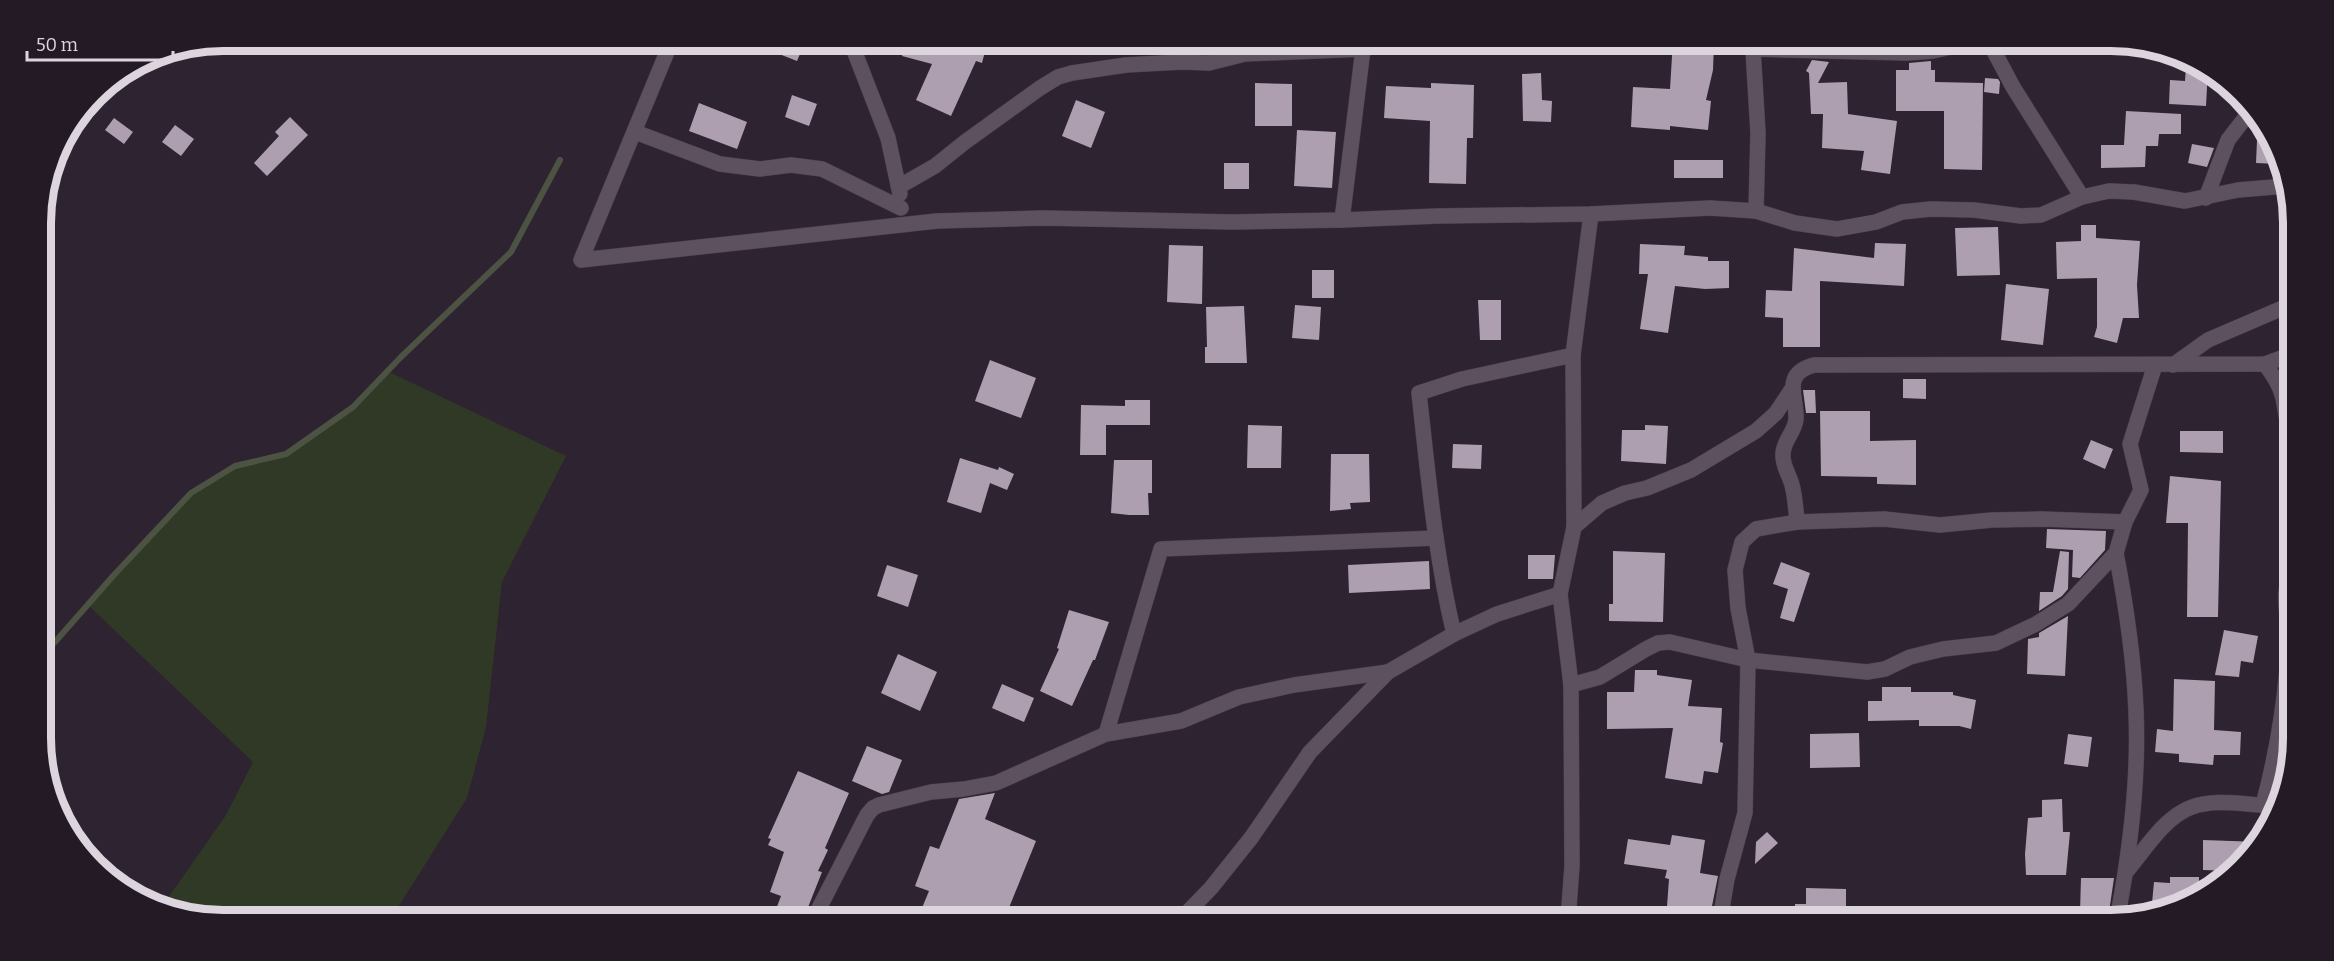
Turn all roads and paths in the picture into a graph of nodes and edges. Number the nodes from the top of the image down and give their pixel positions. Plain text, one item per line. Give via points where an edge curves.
1 (668, 51) edge
2 (854, 51) edge
3 (1181, 51) edge
4 (1316, 51) edge
5 (1363, 51) edge
6 (1752, 51) edge
7 (1901, 51) edge
8 (1918, 51) edge
9 (1994, 51) edge
10 (1182, 62) junction
11 (2246, 117) edge
12 (635, 132) junction
13 (900, 186) junction
14 (2279, 187) edge
15 (2082, 196) junction
16 (2206, 198) junction
17 (901, 208) junction
18 (1756, 211) junction
19 (1592, 214) junction
20 (1342, 220) junction
21 (903, 225) junction
22 (2283, 308) edge
23 (1573, 355) junction
24 (2283, 357) edge
25 (2265, 364) junction
26 (2173, 365) junction
27 (2155, 366) junction
28 (1792, 389) junction
29 (2283, 396) edge
30 (1797, 522) junction
31 (2125, 522) junction
32 (1574, 527) junction
33 (1436, 538) junction
34 (2116, 553) junction
35 (1560, 594) junction
36 (1454, 633) junction
37 (1748, 660) junction
38 (1388, 672) junction
39 (1571, 685) junction
40 (2283, 692) edge
41 (1106, 734) junction
42 (2126, 872) junction
43 (818, 910) edge
44 (1190, 910) edge
45 (1569, 910) edge
46 (1722, 910) edge
47 (2119, 910) edge

1 - 12 street
2 - 13 street via 888,138
3 - 10 street
4 - 10 street via 1245,54 1209,63
5 - 20 street
6 - 18 street via 1758,133
7 - 8 street
9 - 15 street
10 - 13 street via 1126,65 1058,77 935,166
11 - 16 street via 2228,140
12 - 17 street via 720,164 760,169 791,165 822,169
12 - 21 street via 581,261
13 - 17 street
14 - 16 street
15 - 16 street via 2109,191 2185,201
15 - 18 street via 2041,215 1931,209 1902,212 1876,222 1837,229 1795,223
17 - 21 street
18 - 19 street via 1710,208
19 - 20 street
19 - 23 street
20 - 21 street via 1042,218
22 - 26 street via 2208,340
23 - 32 street
23 - 33 street via 1462,379 1419,393
24 - 25 street
25 - 26 street
25 - 29 street
26 - 27 street
27 - 28 street via 1814,365 1796,375
27 - 31 street via 2130,444 2141,490
28 - 30 street via 1796,419 1782,452
28 - 32 street via 1756,431 1691,470 1602,503
30 - 31 street
30 - 37 street via 1756,529 1742,542 1735,570
31 - 34 street
32 - 35 street
33 - 36 street
33 - 41 street via 1161,549
34 - 37 street via 2068,604 1996,643 1943,649 1867,672
34 - 42 street via 2129,618 2136,711 2137,751
35 - 36 street
35 - 39 street
36 - 38 street
37 - 39 street via 1670,642 1658,643 1600,677
37 - 46 street via 1745,813
38 - 41 street via 1239,697 1181,721
38 - 44 street via 1310,752 1251,838
39 - 45 street
40 - 42 street via 2274,765 2263,805 2194,806 2176,814
41 - 43 street via 996,783 931,792 873,808
42 - 47 street

